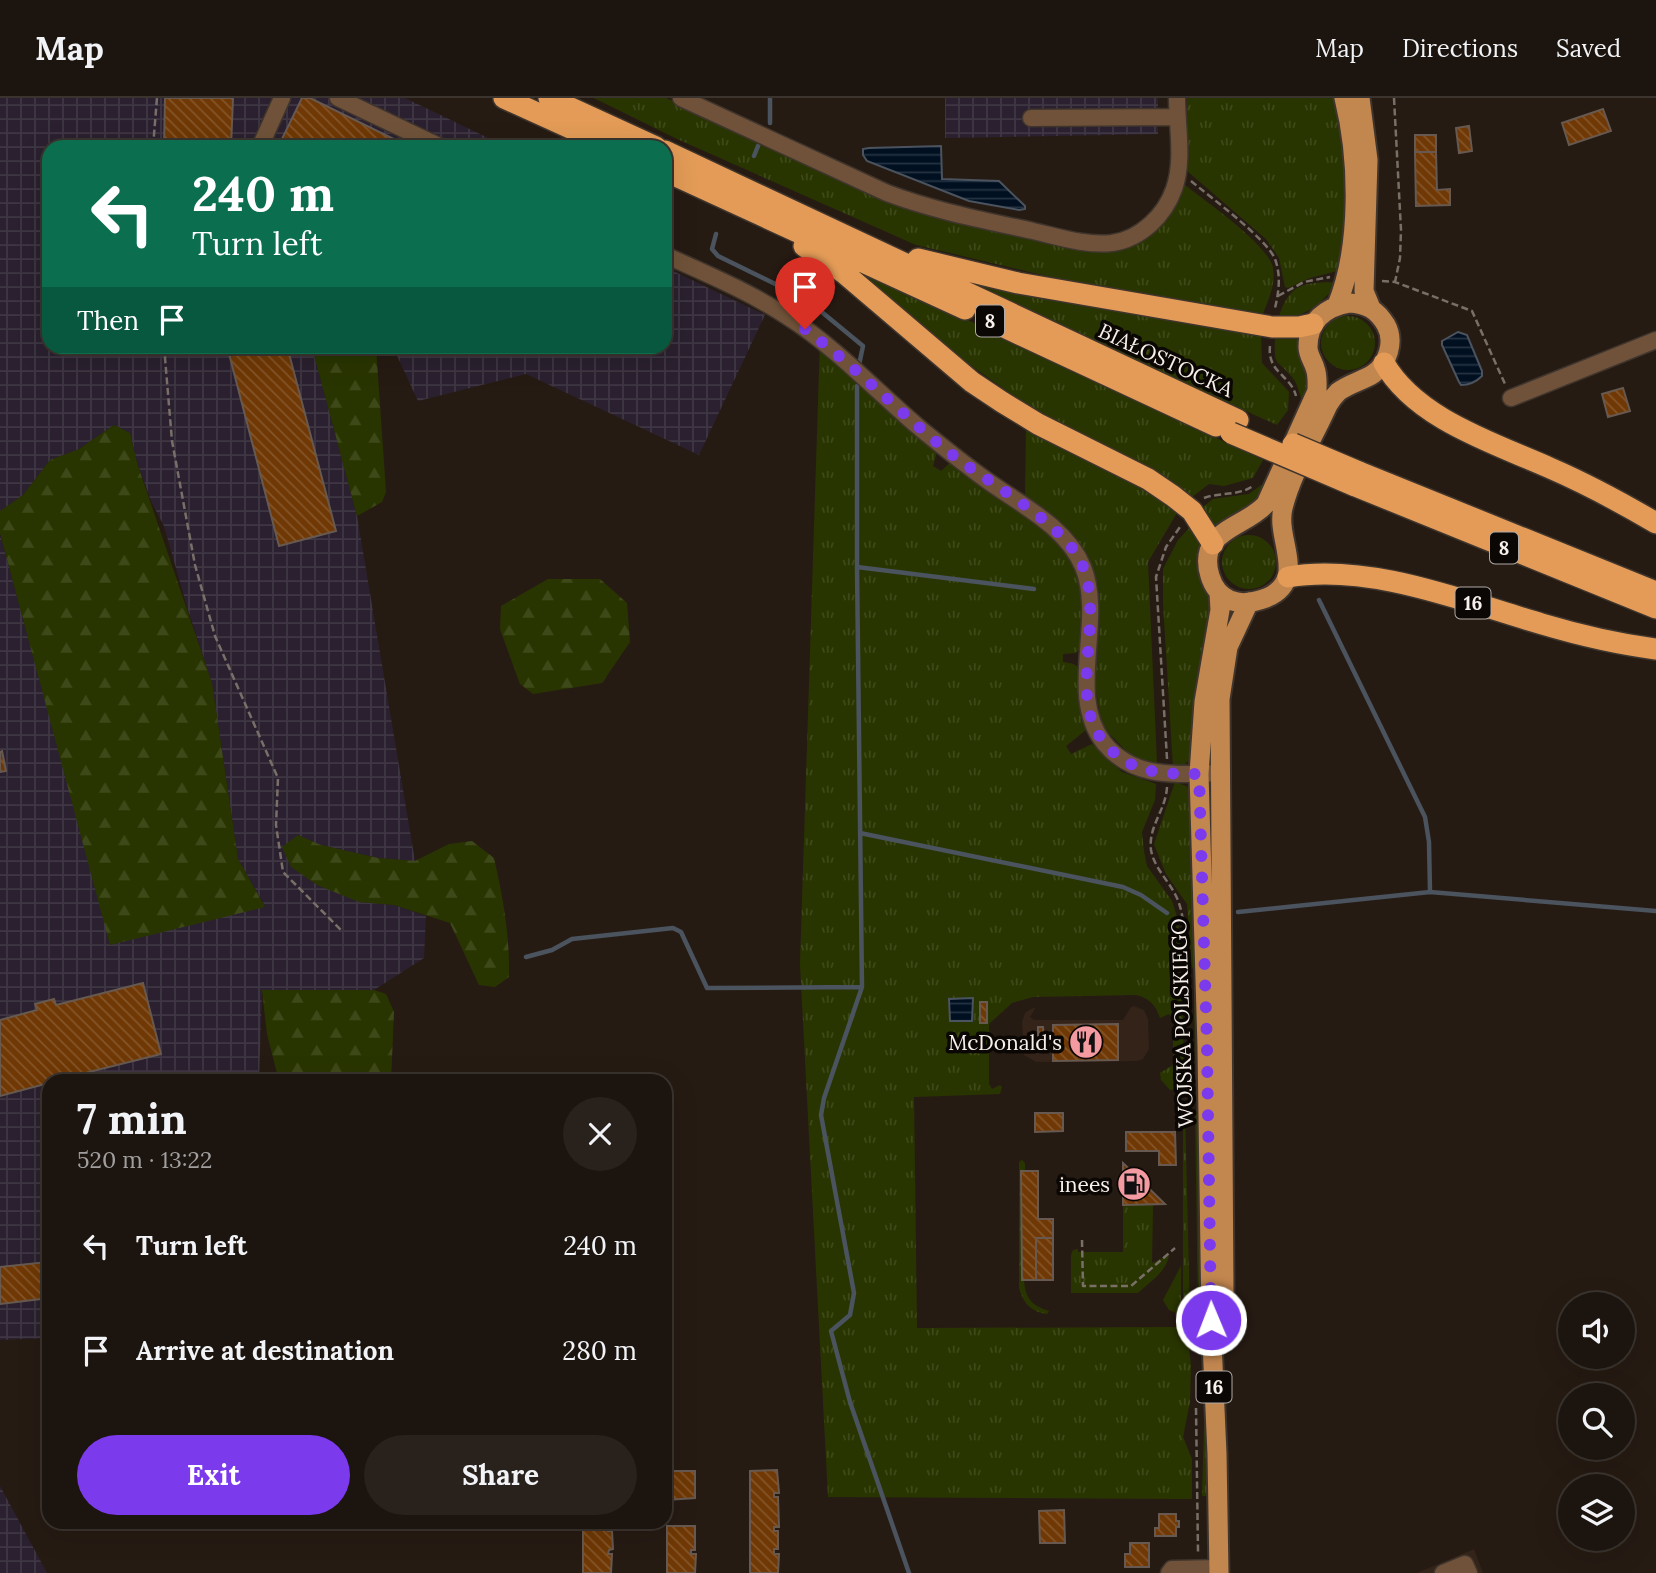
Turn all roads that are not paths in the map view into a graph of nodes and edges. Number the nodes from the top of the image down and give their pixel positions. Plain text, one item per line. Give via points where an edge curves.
1 (282, 98) edge
2 (338, 98) edge
3 (504, 98) edge
4 (549, 98) edge
5 (681, 98) edge
6 (1177, 98) edge
7 (1344, 98) edge
8 (1360, 98) edge
9 (1177, 117) junction
10 (1031, 118) dead end
11 (263, 140) edge
12 (426, 140) edge
13 (597, 140) edge
14 (641, 140) edge
15 (672, 154) edge
16 (672, 174) edge
17 (750, 210) junction
18 (859, 242) junction
19 (672, 258) edge
20 (1355, 279) junction
21 (1337, 305) junction
22 (1371, 307) junction
23 (1313, 324) junction
24 (1656, 340) edge
25 (1384, 363) junction
26 (1511, 398) road end
27 (1320, 403) junction
28 (1234, 426) junction
29 (1356, 479) junction
30 (1656, 523) edge
31 (1213, 544) junction
32 (1287, 577) junction
33 (1656, 592) edge
34 (1219, 593) junction
35 (1249, 602) junction
36 (1656, 608) edge
37 (1656, 649) edge
38 (1221, 773) junction
39 (1199, 774) junction
40 (1215, 1099) junction
41 (1219, 1571) edge
42 (1169, 1573) edge
43 (1443, 1573) edge
44 (1469, 1573) edge

1 - 11 street
2 - 12 street
3 - 13 highway
4 - 14 highway
5 - 9 street via 921,205 1086,243 1113,243 1159,218 1177,177
6 - 9 street
7 - 20 main road via 1350,134
8 - 20 main road via 1368,160
9 - 10 street
15 - 18 highway, BIAŁOSTOCKA / 8
16 - 17 highway, BIAŁOSTOCKA / 8
17 - 28 highway, BIAŁOSTOCKA / 8 via 1091,370
17 - 31 highway via 844,273 992,395 1173,496 1192,511
18 - 23 highway via 1018,283 1272,327
18 - 28 highway, BIAŁOSTOCKA / 8
19 - 39 street via 790,318 951,454 1060,536 1084,568 1090,629 1087,694 1095,730 1116,755 1139,769 1168,775
20 - 21 main road
20 - 22 main road
21 - 22 main road
21 - 23 main road
22 - 25 main road via 1381,317 1391,341
23 - 27 main road via 1308,347
24 - 26 street
25 - 27 main road via 1375,373
25 - 30 highway via 1407,394 1434,413 1608,495
27 - 31 main road via 1266,504 1248,520 1226,529
27 - 32 main road via 1283,508
28 - 29 highway, BIAŁOSTOCKA / 8, bridge
29 - 33 highway, BIAŁOSTOCKA / 8
29 - 36 highway, BIAŁOSTOCKA / 8
31 - 34 main road, 16 via 1208,567
32 - 35 main road via 1271,596
32 - 37 highway, 16 via 1312,573 1394,583 1590,636
34 - 35 main road via 1229,600
34 - 39 main road, WOJSKA POLSKIEGO / 16
35 - 38 main road, WOJSKA POLSKIEGO / 16 via 1228,647 1220,699
38 - 39 street
38 - 40 main road, WOJSKA POLSKIEGO / 16
39 - 40 main road, WOJSKA POLSKIEGO / 16
40 - 41 main road, WOJSKA POLSKIEGO / 16 via 1211,1320
41 - 42 street via 1172,1569
43 - 44 street via 1465,1564

